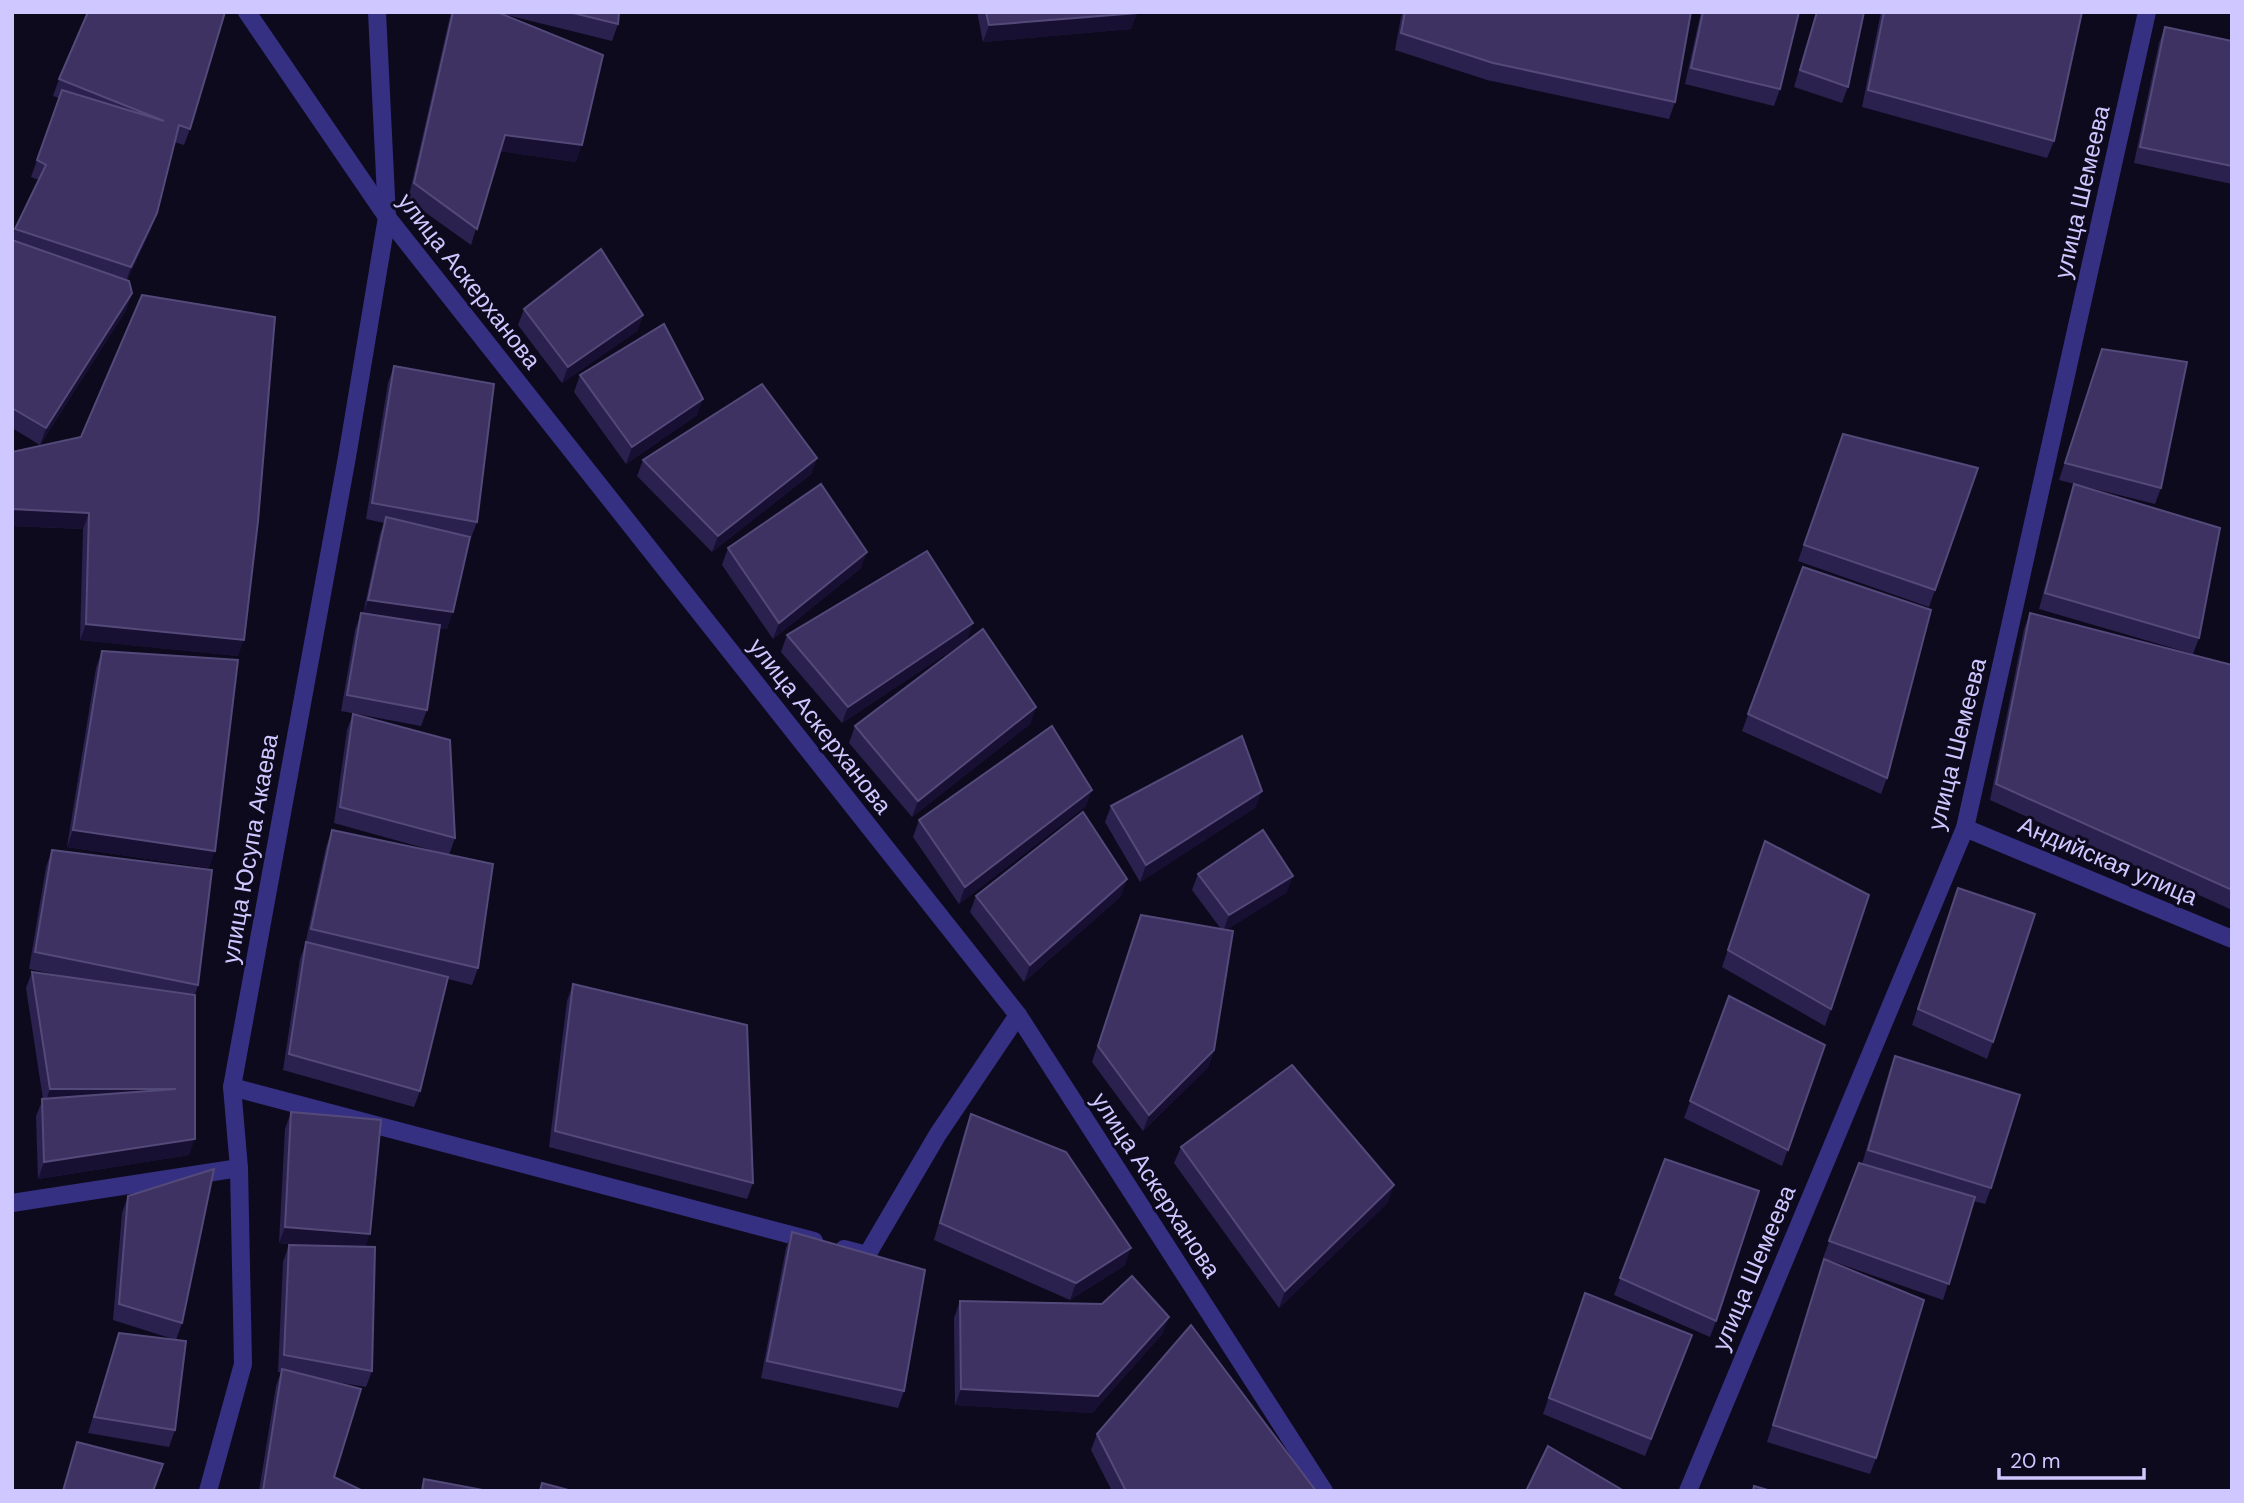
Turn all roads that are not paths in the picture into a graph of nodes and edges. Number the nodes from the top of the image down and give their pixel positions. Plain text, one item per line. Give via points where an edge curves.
1 (247, 12) edge
2 (377, 12) edge
3 (2147, 12) edge
4 (387, 217) junction
5 (1965, 828) junction
6 (2232, 939) edge
7 (1018, 1016) junction
8 (232, 1087) junction
9 (239, 1168) junction
10 (12, 1203) edge
11 (208, 1491) edge
12 (1324, 1491) edge
13 (1688, 1491) edge

1 - 4 street, улица Аскерханова
2 - 4 street, улица Юсупа Акаева
3 - 5 street, улица Шемеева
4 - 7 street, улица Аскерханова
4 - 8 street, улица Юсупа Акаева
5 - 6 street, Андийская улица
5 - 13 street, улица Шемеева
7 - 8 street via 938,1134 867,1255
7 - 12 street, улица Аскерханова
8 - 9 street, улица Юсупа Акаева
9 - 10 street
9 - 11 street, улица Юсупа Акаева via 243,1364

